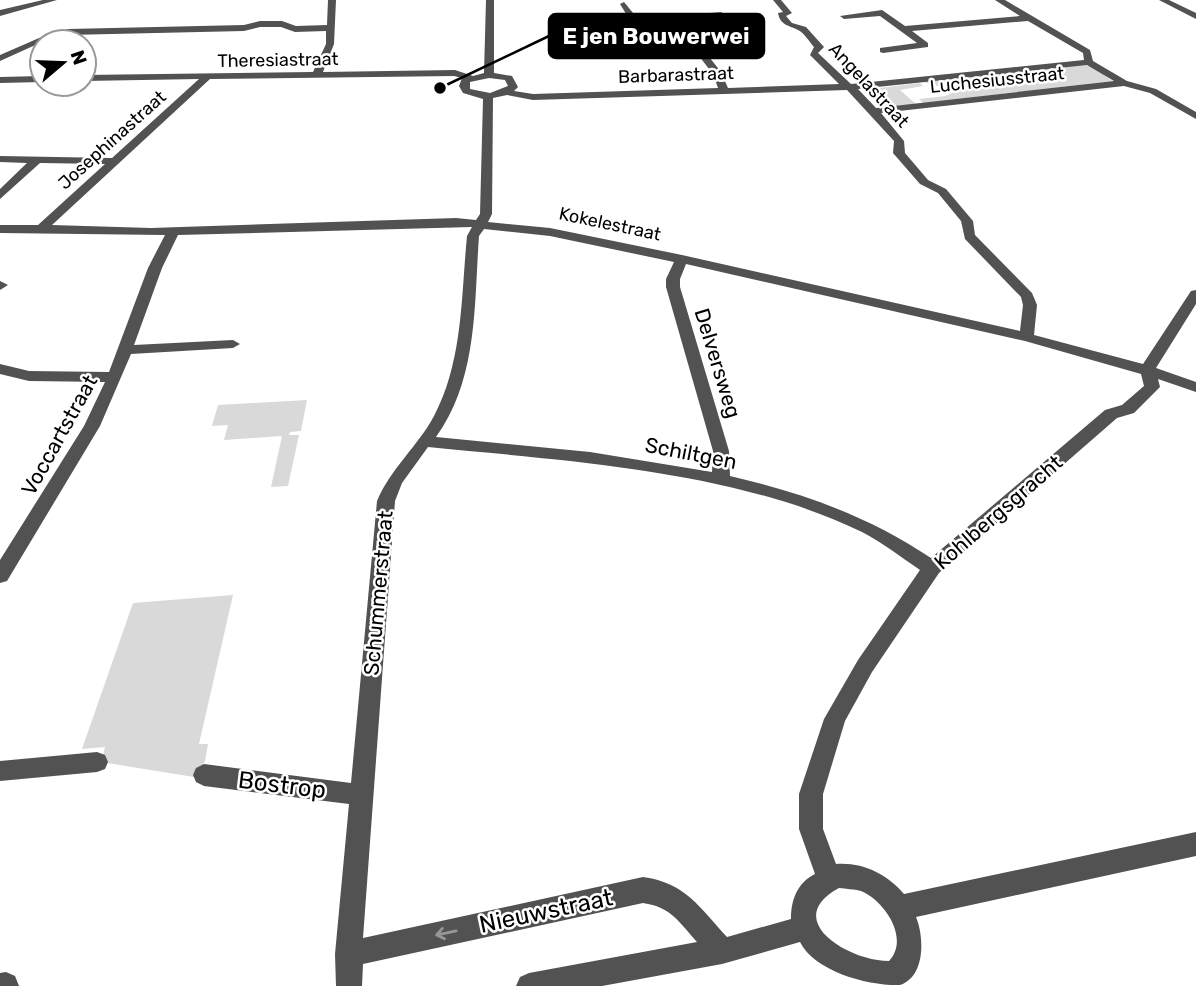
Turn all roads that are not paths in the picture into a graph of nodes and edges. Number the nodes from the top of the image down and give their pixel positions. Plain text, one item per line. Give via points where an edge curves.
1 (53, 0) edge
2 (332, 0) edge
3 (490, 0) edge
4 (777, 0) edge
5 (999, 0) edge
6 (1163, 0) edge
7 (624, 5) dead end
8 (0, 13) edge
9 (719, 14) dead end
10 (844, 16) dead end
11 (1196, 16) edge
12 (1028, 18) junction
13 (675, 20) junction
14 (635, 22) junction
15 (329, 28) junction
16 (903, 29) junction
17 (689, 39) junction
18 (883, 50) dead end
19 (0, 58) edge
20 (1089, 62) junction
21 (317, 75) junction
22 (489, 75) junction
23 (207, 76) junction
24 (98, 78) edge
25 (471, 78) junction
26 (28, 79) edge
27 (0, 80) edge
28 (1124, 83) junction
29 (847, 87) junction
30 (724, 91) junction
31 (506, 92) junction
32 (488, 96) junction
33 (874, 111) junction
34 (1196, 116) edge
35 (0, 159) edge
36 (38, 159) junction
37 (114, 161) junction
38 (0, 195) edge
39 (482, 223) junction
40 (0, 229) edge
41 (41, 229) junction
42 (174, 231) junction
43 (682, 259) junction
44 (1196, 294) edge
45 (1027, 337) junction
46 (233, 344) dead end
47 (124, 350) junction
48 (0, 369) edge
49 (1148, 371) junction
50 (115, 377) junction
51 (1196, 387) edge
52 (424, 441) junction
53 (721, 481) junction
54 (933, 568) junction
55 (0, 576) edge
56 (97, 762) dead end
57 (0, 771) edge
58 (204, 775) dead end
59 (361, 795) junction
60 (1196, 844) edge
61 (829, 879) junction
62 (900, 908) junction
63 (802, 929) junction
64 (722, 951) junction
65 (348, 954) junction
66 (850, 985) edge
67 (349, 986) edge
68 (529, 986) edge

1 - 8 street
2 - 15 street
3 - 22 street
4 - 29 street, Angelastraat via 788,13 781,15 789,25 803,29 819,47 813,52
5 - 12 street
6 - 11 street
7 - 14 street
9 - 13 street
10 - 16 street via 882,13
12 - 16 street
12 - 20 street via 1087,52
13 - 14 street
13 - 17 street
14 - 17 street via 645,38
15 - 19 street via 260,24 79,31 49,37
15 - 21 street via 330,44
16 - 18 street via 925,45
17 - 30 street via 718,74
20 - 28 street
20 - 29 street, Luchesiusstraat
21 - 23 street, Theresiastraat
21 - 25 street, Theresiastraat via 455,73
22 - 25 street, Theresiastraat
22 - 31 street via 511,81 513,87
23 - 24 street, Theresiastraat
23 - 37 street, Josephinastraat
25 - 32 street via 465,83 466,91
26 - 27 street
28 - 33 street, Luchesiusstraat
28 - 34 street via 1153,91
29 - 30 street, Barbarastraat
29 - 33 street, Angelastraat
30 - 31 street, Barbarastraat via 533,97
31 - 32 street
32 - 39 street, Schummerstraat via 486,214
33 - 45 street, Angelastraat via 899,141 899,153 924,182 942,191 967,220 969,236 1027,296
35 - 36 street
36 - 37 street
36 - 38 street
37 - 41 street, Josephinastraat
39 - 42 street, Kokelestraat
39 - 43 street, Kokelestraat
39 - 52 street, Schummerstraat via 473,236 463,360 441,418
40 - 41 street, Kokelestraat
41 - 42 street, Kokelestraat
42 - 47 street, Voccartstraat
43 - 45 street, Kokelestraat
43 - 53 street, Delversweg via 673,287 721,451
44 - 49 street, Kohlbergsgracht
45 - 49 street, Kokelestraat
46 - 47 street
47 - 50 street, Voccartstraat
48 - 50 street via 29,376
49 - 51 street, Kokelestraat
49 - 54 street, Kohlbergsgracht via 1152,387 1128,408 1111,414
50 - 55 street, Voccartstraat via 92,426
52 - 53 street, Schiltgen via 642,465
52 - 59 street, Schummerstraat via 394,481 386,501
53 - 54 street, Schiltgen via 861,525
54 - 61 street, Kohlbergsgracht via 865,666 835,719 821,756 811,794 811,829
56 - 57 street
58 - 59 street, Bostrop
59 - 65 street, Schummerstraat
60 - 62 street
61 - 62 street via 852,876 866,880
61 - 63 street via 806,900
62 - 66 street via 910,941 900,971 869,986
63 - 64 street
63 - 66 street via 825,970
64 -> 65 street, Nieuwstraat via 678,902 664,893 643,890
64 - 68 street
65 - 67 street, Schummerstraat

